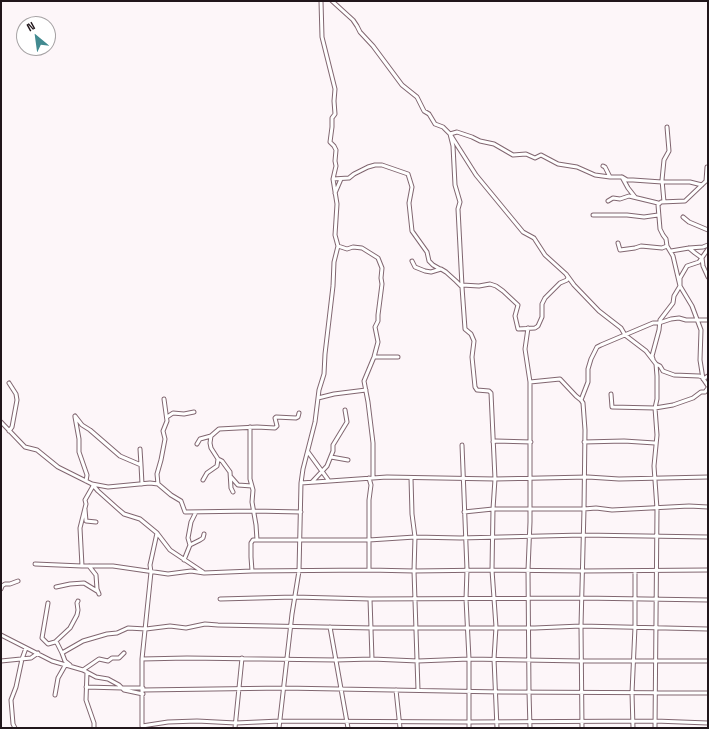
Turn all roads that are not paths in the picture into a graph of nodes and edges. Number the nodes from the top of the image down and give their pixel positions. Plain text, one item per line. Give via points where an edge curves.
1 (321, 1) edge
2 (332, 1) edge
3 (667, 127) dead end
4 (450, 134) junction
5 (603, 166) dead end
6 (707, 167) edge
7 (335, 174) junction
8 (610, 177) junction
9 (622, 177) junction
10 (333, 179) junction
11 (340, 179) junction
12 (707, 181) edge
13 (662, 182) junction
14 (702, 185) junction
15 (335, 193) junction
16 (635, 197) junction
17 (608, 201) dead end
18 (664, 202) junction
19 (658, 204) junction
20 (593, 215) dead end
21 (658, 215) junction
22 (683, 217) dead end
23 (708, 230) edge
24 (618, 243) dead end
25 (708, 245) edge
26 (338, 246) junction
27 (667, 246) junction
28 (689, 248) junction
29 (671, 251) junction
30 (707, 251) edge
31 (702, 258) junction
32 (412, 260) dead end
33 (441, 269) junction
34 (568, 277) junction
35 (708, 277) edge
36 (462, 286) junction
37 (680, 286) junction
38 (696, 320) junction
39 (708, 320) edge
40 (660, 322) junction
41 (528, 328) junction
42 (625, 335) junction
43 (374, 357) junction
44 (398, 357) dead end
45 (653, 360) junction
46 (656, 364) junction
47 (708, 376) edge
48 (703, 379) junction
49 (530, 382) junction
50 (9, 383) dead end
51 (708, 387) edge
52 (366, 390) junction
53 (611, 394) dead end
54 (318, 398) junction
55 (164, 399) dead end
56 (581, 400) junction
57 (655, 408) junction
58 (345, 410) dead end
59 (194, 412) dead end
60 (299, 413) dead end
61 (167, 417) junction
62 (1, 422) edge
63 (250, 427) junction
64 (9, 431) junction
65 (211, 436) junction
66 (493, 442) junction
67 (531, 442) junction
68 (584, 442) junction
69 (655, 443) junction
70 (197, 444) dead end
71 (462, 445) dead end
72 (140, 449) dead end
73 (308, 452) junction
74 (331, 457) junction
75 (218, 459) junction
76 (348, 460) dead end
77 (140, 465) junction
78 (322, 472) junction
79 (231, 477) junction
80 (585, 477) junction
81 (708, 477) edge
82 (371, 478) junction
83 (411, 478) junction
84 (463, 478) junction
85 (531, 478) junction
86 (655, 478) junction
87 (495, 479) junction
88 (203, 480) dead end
89 (86, 481) junction
90 (329, 481) junction
91 (312, 482) junction
92 (302, 483) junction
93 (142, 484) junction
94 (158, 484) junction
95 (92, 485) junction
96 (252, 486) junction
97 (233, 492) dead end
98 (708, 507) edge
99 (85, 509) junction
100 (492, 509) junction
101 (530, 509) junction
102 (584, 509) junction
103 (656, 509) junction
104 (254, 511) junction
105 (196, 512) junction
106 (300, 512) junction
107 (464, 512) junction
108 (96, 522) dead end
109 (156, 533) junction
110 (204, 534) dead end
111 (584, 535) junction
112 (529, 537) junction
113 (656, 537) junction
114 (708, 537) edge
115 (415, 538) junction
116 (466, 538) junction
117 (492, 538) junction
118 (257, 540) junction
119 (300, 540) junction
120 (369, 540) junction
121 (190, 545) junction
122 (184, 560) junction
123 (251, 562) junction
124 (36, 564) dead end
125 (82, 566) junction
126 (94, 568) junction
127 (252, 570) junction
128 (368, 570) junction
129 (467, 570) junction
130 (492, 570) junction
131 (528, 570) junction
132 (656, 570) junction
133 (708, 570) edge
134 (264, 571) junction
135 (299, 571) junction
136 (583, 571) junction
137 (635, 571) junction
138 (151, 572) junction
139 (414, 572) junction
140 (204, 573) junction
141 (18, 581) dead end
142 (56, 587) dead end
143 (1, 589) edge
144 (294, 597) junction
145 (582, 598) junction
146 (220, 599) dead end
147 (370, 599) junction
148 (415, 599) junction
149 (466, 599) junction
150 (494, 599) junction
151 (528, 599) junction
152 (635, 600) junction
153 (656, 600) junction
154 (708, 600) edge
155 (78, 601) dead end
156 (48, 603) dead end
157 (581, 626) junction
158 (291, 627) junction
159 (330, 627) junction
160 (416, 627) junction
161 (467, 627) junction
162 (496, 627) junction
163 (635, 627) junction
164 (370, 628) junction
165 (528, 628) junction
166 (656, 628) junction
167 (146, 629) junction
168 (708, 629) edge
169 (1, 635) edge
170 (55, 642) junction
171 (26, 648) junction
172 (38, 653) junction
173 (62, 653) junction
174 (124, 653) dead end
175 (242, 658) junction
176 (22, 659) junction
177 (142, 659) junction
178 (288, 659) junction
179 (372, 659) junction
180 (469, 659) junction
181 (494, 659) junction
182 (1, 660) edge
183 (336, 660) junction
184 (529, 660) junction
185 (418, 661) junction
186 (581, 661) junction
187 (633, 661) junction
188 (656, 661) junction
189 (708, 661) edge
190 (66, 664) junction
191 (84, 670) junction
192 (86, 679) junction
193 (92, 686) junction
194 (86, 687) junction
195 (122, 688) junction
196 (284, 688) junction
197 (143, 689) junction
198 (239, 690) junction
199 (340, 690) junction
200 (396, 690) junction
201 (418, 690) junction
202 (469, 691) junction
203 (495, 691) junction
204 (529, 692) junction
205 (581, 692) junction
206 (656, 692) junction
207 (632, 693) junction
208 (708, 693) edge
209 (55, 695) dead end
210 (280, 721) junction
211 (347, 721) junction
212 (400, 722) junction
213 (469, 722) junction
214 (497, 722) junction
215 (530, 722) junction
216 (582, 722) junction
217 (633, 722) junction
218 (655, 722) junction
219 (236, 723) junction
220 (708, 723) edge
221 (142, 727) edge
222 (15, 728) edge
223 (94, 728) edge
224 (235, 728) edge
225 (279, 728) edge
226 (348, 728) edge
227 (400, 728) edge
228 (469, 728) edge
229 (497, 728) edge
230 (530, 728) edge
231 (582, 728) edge
232 (632, 728) edge
233 (655, 728) edge

1 - 7 street via 322,37 335,89 335,114 332,118 330,142 336,150
2 - 4 street via 353,20 402,85 417,97 435,124
3 - 13 street via 669,151 664,160
4 - 8 street via 457,132 472,136 513,155 526,154 535,158 543,156 558,164
4 - 34 street via 471,168 506,212 523,232 534,238 546,255
4 - 36 street via 455,185 460,202 458,209
5 - 8 street
6 - 12 street
7 - 10 street
7 - 11 street
8 - 9 street
9 - 13 street via 627,180
9 - 16 street
10 - 11 street
10 - 15 street
11 - 15 street
11 - 33 street via 349,178 375,165 408,174 412,187 409,203 412,231 427,252 429,260
12 - 14 street
13 - 14 street via 690,182
13 - 18 street
14 - 18 street via 685,201
15 - 26 street via 337,204 334,234
16 - 17 street via 613,198
16 - 19 street
18 - 19 street
19 - 21 street
20 - 21 street
21 - 27 street
22 - 23 street
24 - 27 street via 620,250 641,246
25 - 28 street
26 - 43 street via 347,249 362,248 375,255 381,264 382,284 375,327 378,342
26 - 54 street via 324,354 324,374
27 - 29 street
28 - 29 street
28 - 31 street
29 - 37 street
30 - 31 street
31 - 35 street
31 - 37 street via 688,266 680,278
32 - 33 street via 415,267 425,271
33 - 36 street
34 - 41 street via 545,298 538,327
34 - 42 street via 600,311 621,328
36 - 41 street via 496,286 518,305 515,316 517,328
36 - 66 street via 466,329 474,341 472,357 475,388 491,393
37 - 38 street via 692,306
37 - 40 street
38 - 39 street
38 - 40 street via 679,318
38 - 48 street via 701,330 700,357
40 - 42 street via 643,326
40 - 45 street
41 - 49 street via 525,349
42 - 45 street
42 - 56 street via 597,347 591,359 588,382
43 - 44 street
43 - 52 street via 364,380
45 - 46 street
46 - 48 street via 663,371 674,375 693,375
46 - 57 street
47 - 48 street
48 - 51 street
49 - 56 street via 560,379
49 - 67 street
50 - 64 street via 17,400
51 - 57 street via 705,392 693,398
52 - 54 street
52 - 82 street via 373,443
53 - 57 street via 612,407
54 - 73 street
55 - 61 street
56 - 68 street
57 - 69 street
58 - 74 street via 347,422
59 - 61 street via 173,413
60 - 63 street via 296,418 276,417 275,428
61 - 94 street via 157,474
62 - 64 street
63 - 65 street via 219,429
63 - 96 street via 249,460
64 - 89 street via 24,447 37,450 58,467
65 - 70 street via 200,439
65 - 75 street via 211,448
66 - 67 street
66 - 87 street
67 - 85 street
68 - 69 street
68 - 80 street
69 - 86 street
71 - 84 street
72 - 77 street
73 - 78 street
73 - 92 street
74 - 76 street
74 - 78 street
75 - 79 street via 229,469
75 - 88 street via 217,466 207,473
77 - 89 street via 120,456 82,425 75,416 79,452 87,475
77 - 93 street
78 - 90 street
78 - 91 street
79 - 96 street via 238,485
79 - 97 street
80 - 85 street
80 - 86 street
80 - 102 street
81 - 86 street
82 - 83 street
82 - 90 street
82 - 120 street
83 - 84 street
83 - 115 street
84 - 87 street
84 - 107 street
85 - 87 street
85 - 101 street
86 - 103 street
87 - 100 street
89 - 95 street
90 - 91 street
91 - 92 street
92 - 106 street
93 - 94 street
93 - 95 street via 108,487
94 - 105 street via 181,501 184,512
95 - 99 street via 86,498
95 - 109 street via 124,514 140,519
96 - 104 street
98 - 103 street
99 - 108 street via 86,521
99 - 125 street via 80,528
100 - 101 street
100 - 107 street
100 - 117 street
101 - 102 street
101 - 112 street
102 - 103 street
102 - 111 street
103 - 113 street
104 - 105 street
104 - 106 street
104 - 118 street
105 - 121 street via 190,522
106 - 119 street
107 - 116 street
109 - 122 street via 170,550
109 - 138 street
110 - 121 street via 200,540
111 - 112 street
111 - 113 street
111 - 136 street
112 - 117 street
112 - 131 street
113 - 114 street
113 - 132 street
115 - 116 street
115 - 120 street
115 - 139 street
116 - 117 street
116 - 129 street
117 - 130 street
118 - 119 street
118 - 123 street via 253,540 252,543
119 - 120 street
119 - 135 street
120 - 128 street
121 - 122 street
122 - 140 street
123 - 127 street
123 - 134 street via 255,568
124 - 125 street
125 - 126 street
126 - 138 street via 113,566
126 - 142 street via 98,593 84,583
127 - 134 street
127 - 140 street
128 - 135 street
128 - 139 street
129 - 130 street
129 - 139 street
129 - 149 street
130 - 131 street
130 - 150 street
131 - 136 street
131 - 151 street
132 - 133 street
132 - 137 street
132 - 153 street
134 - 135 street
135 - 144 street
136 - 137 street
136 - 145 street
137 - 152 street
138 - 140 street
138 - 167 street
139 - 148 street
141 - 143 street via 5,584
144 - 146 street
144 - 147 street
144 - 158 street
145 - 151 street
145 - 152 street
145 - 157 street
147 - 148 street
147 - 164 street
148 - 149 street
148 - 160 street
149 - 150 street
149 - 161 street
150 - 151 street
150 - 162 street
151 - 165 street
152 - 153 street
152 - 163 street
153 - 154 street
153 - 166 street
155 - 170 street via 77,616 70,628
156 - 170 street via 42,638 48,644
157 - 163 street
157 - 165 street
157 - 186 street
158 - 159 street
158 - 167 street via 205,624 186,628 170,626
158 - 178 street
159 - 164 street
159 - 183 street
160 - 161 street
160 - 164 street
160 - 185 street
161 - 162 street
161 - 180 street
162 - 165 street
162 - 181 street
163 - 166 street
163 - 187 street
164 - 179 street
165 - 184 street
166 - 168 street
166 - 188 street
167 - 173 street via 128,628 107,634 83,641
167 - 177 street
169 - 171 street
170 - 173 street
171 - 172 street
171 - 176 street
172 - 176 street via 31,658
172 - 190 street via 52,661
173 - 190 street
174 - 191 street via 119,658 108,661 99,659
175 - 177 street
175 - 178 street
175 - 198 street
176 - 182 street
176 - 222 street via 11,700
177 - 197 street
178 - 183 street
178 - 196 street
179 - 183 street
179 - 185 street
180 - 181 street
180 - 185 street
180 - 202 street
181 - 184 street
181 - 203 street
183 - 199 street
184 - 186 street
184 - 204 street
185 - 201 street
186 - 187 street
186 - 205 street
187 - 188 street
187 - 207 street
188 - 189 street
188 - 206 street
190 - 191 street
190 - 209 street via 58,678
191 - 192 street
191 - 195 street via 96,677 110,679
192 - 193 street
192 - 194 street
193 - 194 street
193 - 195 street
194 - 223 street via 86,700
195 - 197 street
195 - 197 street via 130,692
196 - 198 street
196 - 199 street
196 - 210 street
197 - 198 street
197 - 221 street
198 - 219 street
199 - 200 street
199 - 211 street
200 - 201 street
200 - 212 street
201 - 202 street
202 - 203 street
202 - 213 street
203 - 204 street
203 - 214 street
204 - 205 street
204 - 215 street
205 - 207 street
205 - 216 street
206 - 207 street
206 - 208 street
206 - 218 street
207 - 217 street
210 - 211 street
210 - 219 street
210 - 225 street
211 - 212 street
211 - 226 street
212 - 213 street
212 - 227 street
213 - 214 street
213 - 228 street
214 - 215 street
214 - 229 street
215 - 216 street
215 - 230 street
216 - 217 street
216 - 231 street
217 - 218 street
217 - 232 street
218 - 220 street
218 - 233 street
219 - 221 street via 185,721
219 - 224 street

